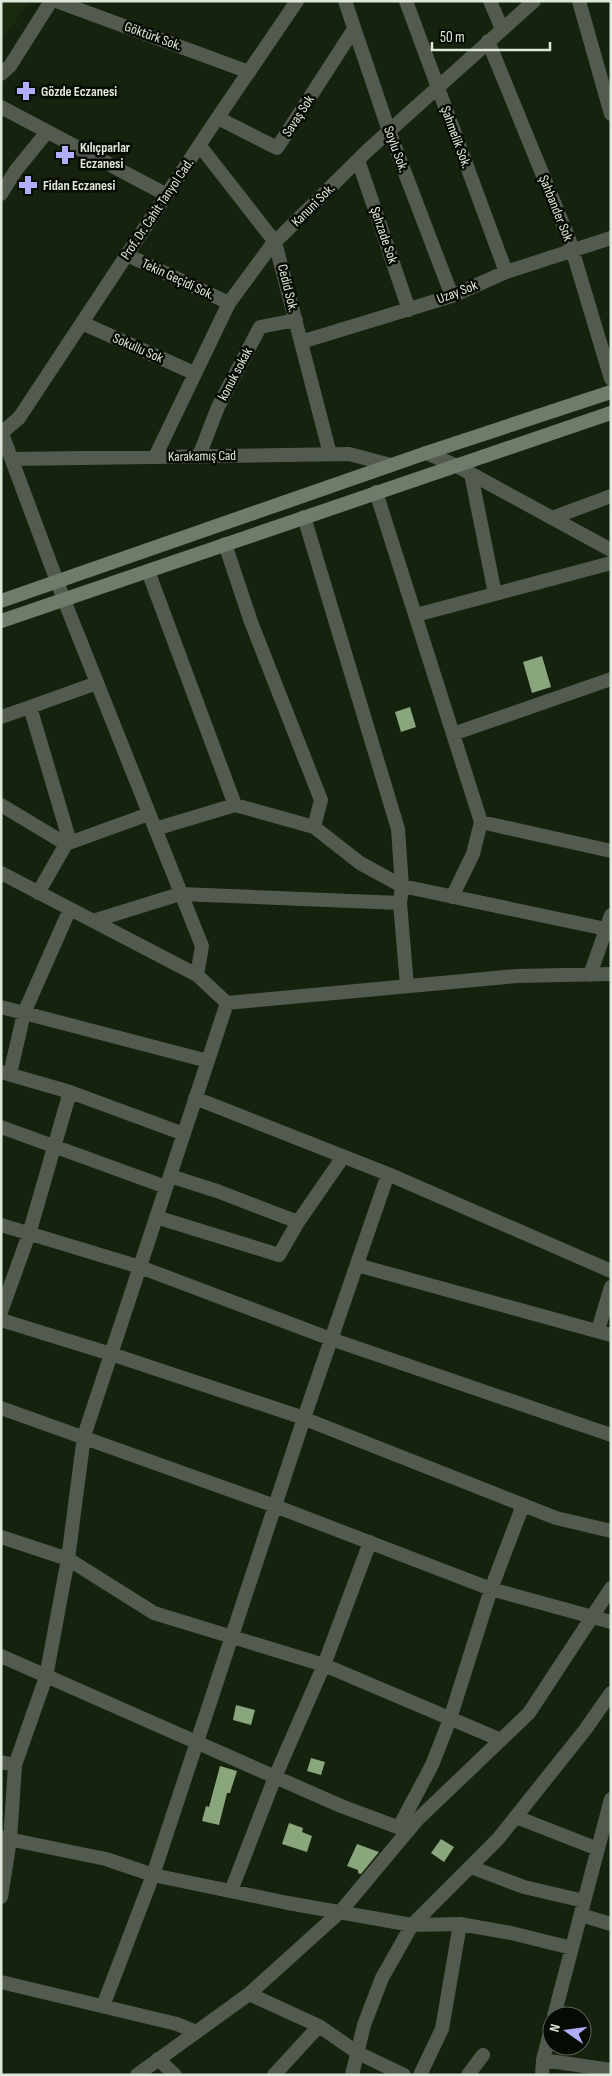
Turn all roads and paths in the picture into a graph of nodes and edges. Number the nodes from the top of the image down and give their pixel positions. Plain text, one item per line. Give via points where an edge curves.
1 (51, 1) edge
2 (56, 1) edge
3 (298, 1) edge
4 (344, 1) edge
5 (406, 1) edge
6 (490, 1) edge
7 (534, 1) edge
8 (579, 1) edge
9 (354, 29) junction
10 (502, 29) junction
11 (488, 41) junction
12 (249, 72) junction
13 (605, 72) edge
14 (1, 74) edge
15 (438, 87) junction
16 (1, 107) edge
17 (611, 114) edge
18 (218, 118) junction
19 (389, 131) junction
20 (47, 132) junction
21 (200, 146) junction
22 (358, 160) junction
23 (1, 194) edge
24 (167, 194) junction
25 (611, 238) edge
26 (276, 242) junction
27 (573, 251) junction
28 (127, 255) junction
29 (506, 272) junction
30 (452, 296) junction
31 (229, 303) junction
32 (409, 310) junction
33 (296, 320) junction
34 (82, 323) junction
35 (301, 342) junction
36 (194, 373) junction
37 (611, 379) edge
38 (611, 392) edge
39 (611, 413) edge
40 (1, 432) edge
41 (426, 453) junction
42 (330, 454) junction
43 (199, 456) junction
44 (156, 457) junction
45 (12, 459) junction
46 (392, 465) junction
47 (455, 465) junction
48 (471, 474) junction
49 (376, 492) junction
50 (611, 496) edge
51 (304, 517) junction
52 (552, 518) junction
53 (226, 544) junction
54 (611, 550) edge
55 (611, 563) edge
56 (148, 571) junction
57 (58, 581) junction
58 (495, 594) junction
59 (64, 600) junction
60 (1, 601) edge
61 (416, 615) junction
62 (1, 621) edge
63 (611, 679) edge
64 (97, 683) junction
65 (30, 707) junction
66 (1, 717) edge
67 (453, 734) junction
68 (1, 805) edge
69 (234, 805) junction
70 (149, 814) junction
71 (481, 822) junction
72 (314, 827) junction
73 (156, 829) junction
74 (68, 843) junction
75 (611, 851) edge
76 (1, 873) edge
77 (402, 886) junction
78 (38, 893) junction
79 (180, 894) junction
80 (452, 897) junction
81 (400, 903) junction
82 (70, 909) junction
83 (93, 921) junction
84 (608, 922) edge
85 (590, 974) junction
86 (611, 974) edge
87 (197, 975) junction
88 (407, 986) junction
89 (227, 1003) junction
90 (1, 1007) edge
91 (24, 1013) junction
92 (208, 1061) junction
93 (5, 1073) edge
94 (70, 1092) junction
95 (195, 1098) junction
96 (1, 1127) edge
97 (184, 1134) junction
98 (55, 1146) junction
99 (343, 1156) junction
100 (388, 1174) junction
101 (168, 1181) junction
102 (156, 1217) junction
103 (298, 1222) junction
104 (1, 1225) edge
105 (29, 1234) junction
106 (357, 1265) junction
107 (140, 1266) junction
108 (611, 1270) edge
109 (611, 1286) edge
110 (1, 1312) edge
111 (1, 1320) edge
112 (604, 1332) edge
113 (331, 1339) junction
114 (111, 1354) junction
115 (1, 1408) edge
116 (304, 1418) junction
117 (611, 1435) edge
118 (84, 1436) junction
119 (523, 1505) junction
120 (275, 1506) junction
121 (611, 1531) edge
122 (1, 1537) edge
123 (370, 1542) junction
124 (68, 1559) junction
125 (611, 1588) edge
126 (491, 1589) junction
127 (591, 1617) junction
128 (611, 1622) edge
129 (232, 1637) junction
130 (1, 1656) edge
131 (324, 1665) junction
132 (46, 1677) junction
133 (611, 1693) edge
134 (450, 1719) junction
135 (501, 1740) junction
136 (197, 1744) junction
137 (1, 1762) edge
138 (15, 1765) junction
139 (276, 1777) junction
140 (611, 1799) edge
141 (516, 1817) junction
142 (403, 1829) junction
143 (6, 1839) edge
144 (598, 1849) junction
145 (471, 1867) junction
146 (153, 1875) junction
147 (231, 1891) junction
148 (1, 1897) edge
149 (583, 1908) junction
150 (341, 1911) junction
151 (460, 1924) junction
152 (611, 1924) edge
153 (412, 1925) junction
154 (572, 1948) junction
155 (1, 1982) edge
156 (248, 1994) junction
157 (103, 2006) junction
158 (557, 2006) edge
159 (319, 2026) junction
160 (196, 2032) junction
161 (358, 2053) junction
162 (483, 2055) dead end
163 (544, 2056) edge
164 (158, 2059) junction
165 (543, 2060) junction
166 (611, 2070) edge
167 (137, 2075) edge
168 (175, 2075) edge
169 (274, 2075) edge
170 (352, 2075) edge
171 (404, 2075) edge
172 (420, 2075) edge
173 (468, 2075) edge
174 (542, 2075) edge

1 - 14 street via 10,66
2 - 12 street, Göktürk Sok.
3 - 12 street, Prof. Dr. Cahit Tanyol Cad.
4 - 9 street, Soylu Sok.
5 - 15 street, Şahmelik Sok.
6 - 10 street
7 - 10 street, Kanuni Sok.
8 - 13 street
9 - 18 street, Savaş Sok via 277,148
9 - 19 street, Soylu Sok.
10 - 11 street, Kanuni Sok.
11 - 15 street, Kanuni Sok.
11 - 27 street, Şahbander Sok
12 - 18 street, Prof. Dr. Cahit Tanyol Cad.
13 - 17 street
15 - 19 street, Kanuni Sok.
15 - 29 street, Şahmelik Sok.
16 - 20 street
18 - 21 street, Prof. Dr. Cahit Tanyol Cad.
19 - 22 street, Kanuni Sok.
19 - 30 street, Soylu Sok.
20 - 23 street
20 - 24 street
21 - 24 street, Prof. Dr. Cahit Tanyol Cad.
21 - 26 street, Cedid Sok.
22 - 26 street, Kanuni Sok.
22 - 32 street, Şehzade Sok
24 - 28 street, Prof. Dr. Cahit Tanyol Cad.
25 - 27 street, Uzay Sok
26 - 31 street, Kanuni Sok.
26 - 33 street, Cedid Sok.
27 - 29 street, Uzay Sok
27 - 37 street, Şahbander Sok
28 - 31 street, Tekin Geçidi Sok.
28 - 34 street, Prof. Dr. Cahit Tanyol Cad.
29 - 30 street, Uzay Sok
30 - 32 street, Uzay Sok
31 - 36 street, Kanuni Sok.
32 - 35 street, Uzay Sok
33 - 35 street, Cedid Sok.
33 - 43 street, konuk sokak via 260,327 218,407
34 - 36 street, Sokullu Sok
34 - 40 street, Prof. Dr. Cahit Tanyol Cad. via 19,418
35 - 42 street, Cedid Sok.
36 - 44 street, Kanuni Sok.
38 - 41 main road
39 - 47 main road
40 - 45 street
41 - 46 main road
41 - 47 street
42 - 43 street, Karakamış Cad
42 - 46 street, Karakamış Cad via 349,454
43 - 44 street, Karakamış Cad
44 - 45 street, Karakamış Cad
45 - 57 street
46 - 57 main road
47 - 48 street
47 - 49 main road
48 - 52 street
48 - 58 street
49 - 51 main road
49 - 61 street
50 - 52 street
51 - 53 main road
51 - 77 street via 398,829
52 - 54 street
53 - 56 main road
53 - 72 street via 251,622 321,800
55 - 58 street
56 - 59 main road
56 - 69 street
57 - 59 street
57 - 60 main road
58 - 61 street
59 - 62 main road
59 - 64 street
61 - 67 street
63 - 67 street
64 - 65 street
64 - 70 street
65 - 66 street
65 - 74 street
67 - 71 street
68 - 74 street
69 - 72 street
69 - 73 street
70 - 73 street
70 - 74 street
71 - 75 street
71 - 80 street via 473,854
72 - 77 street via 360,863
73 - 79 street
74 - 78 street
76 - 78 street
77 - 80 street
77 - 81 street
78 - 82 street
79 - 81 street
79 - 83 street
79 - 87 street via 202,946
80 - 84 street
81 - 88 street
82 - 83 street
82 - 91 street
83 - 87 street
84 - 85 street
85 - 86 street
85 - 88 street via 517,976
87 - 89 street
88 - 89 street
89 - 92 street
90 - 91 street
91 - 92 street
91 - 93 street
92 - 95 street
93 - 94 street
94 - 97 street
94 - 98 street
95 - 97 street
95 - 99 street
96 - 98 street
97 - 101 street
98 - 101 street
98 - 105 street
99 - 100 street
99 - 103 street
100 - 106 street
100 - 108 street
101 - 102 street
101 - 103 street via 217,1191
102 - 103 street via 279,1255
102 - 107 street
104 - 105 street
105 - 107 street
105 - 110 street
106 - 112 street
106 - 113 street
107 - 113 street
107 - 114 street
109 - 112 street
111 - 114 street
113 - 116 street
113 - 117 street
114 - 116 street
114 - 118 street
115 - 118 street
116 - 119 street
116 - 120 street
118 - 120 street
118 - 124 street
119 - 121 street via 556,1518
119 - 126 street
120 - 123 street
120 - 129 street
122 - 124 street
123 - 126 street
123 - 131 street
124 - 129 street via 154,1613
124 - 132 street
125 - 127 street
126 - 127 street
126 - 134 street
127 - 128 street
127 - 135 street via 529,1713
129 - 131 street
129 - 136 street
130 - 132 street
131 - 134 street
131 - 139 street
132 - 136 street
132 - 138 street
133 - 141 street
134 - 135 street
134 - 142 street
135 - 142 street
136 - 139 street
136 - 146 street
137 - 138 street
138 - 143 street
139 - 142 street
139 - 147 street
140 - 144 street
141 - 144 street
141 - 145 street
142 - 150 street
143 - 146 street via 106,1859
143 - 148 street
144 - 149 street
145 - 149 street
145 - 153 street
146 - 147 street
146 - 157 street
147 - 150 street
149 - 152 street
149 - 154 street
150 - 153 street
150 - 156 street
151 - 153 street
151 - 154 street
151 - 172 street via 442,2028
153 - 161 street via 382,1978 364,2025
154 - 158 street
155 - 157 street
156 - 159 street
156 - 160 street
157 - 160 street via 178,2024
159 - 161 street
159 - 169 street
160 - 164 street
161 - 170 street
161 - 171 street
162 - 173 street
163 - 165 street
164 - 167 street
164 - 168 street
165 - 166 street
165 - 174 street

